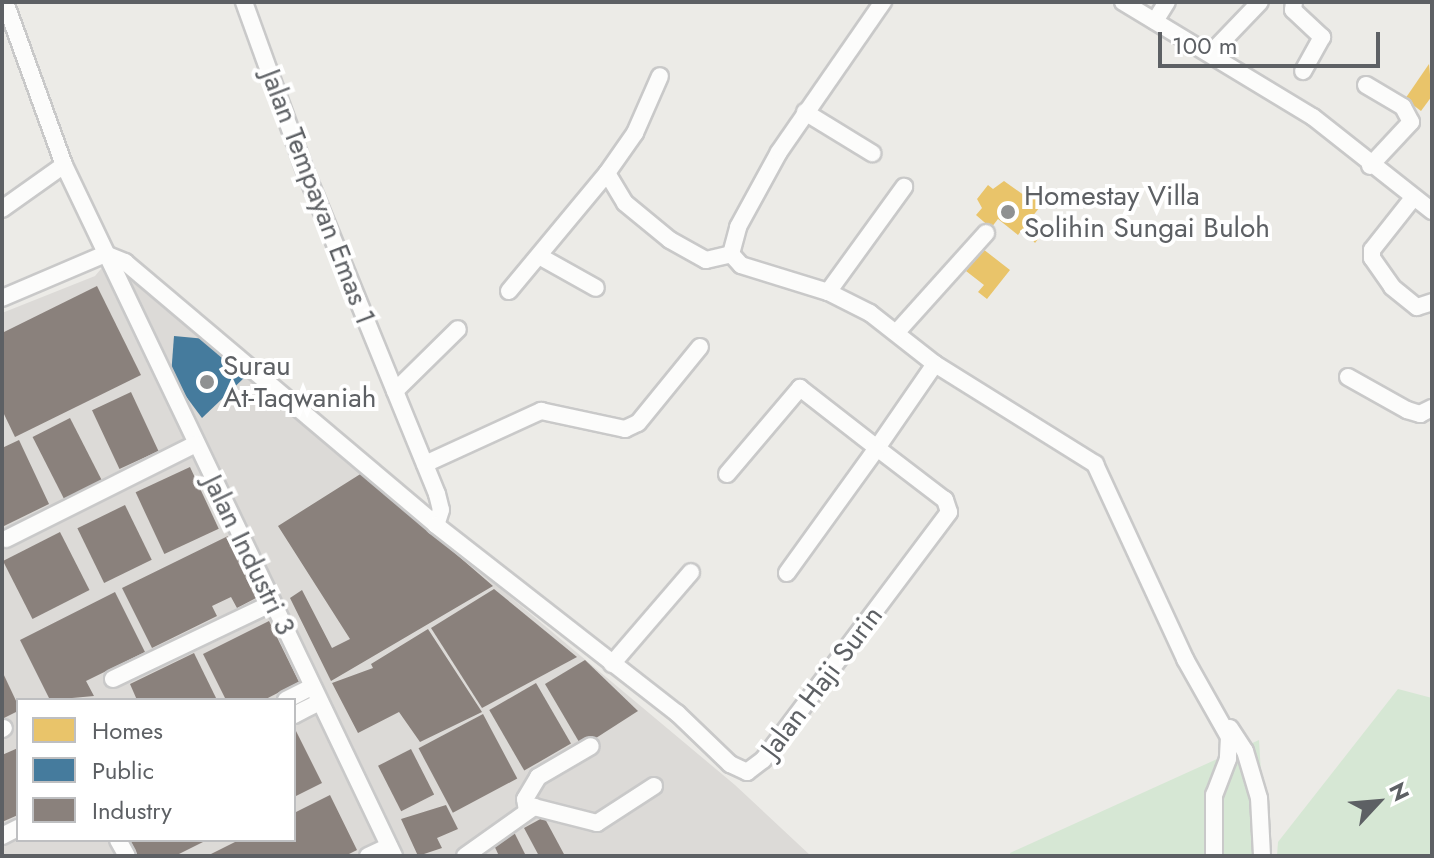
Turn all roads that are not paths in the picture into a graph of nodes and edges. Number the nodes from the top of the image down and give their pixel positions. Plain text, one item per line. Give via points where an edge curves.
1 (244, 2) edge
2 (883, 2) edge
3 (1123, 2) edge
4 (1167, 2) edge
5 (1260, 2) edge
6 (1294, 2) edge
7 (5, 8) edge
8 (1155, 21) junction
9 (1212, 52) junction
10 (1303, 71) dead end
11 (660, 76) dead end
12 (1366, 85) dead end
13 (805, 112) junction
14 (872, 153) dead end
15 (64, 165) junction
16 (1370, 166) junction
17 (607, 173) junction
18 (904, 187) dead end
19 (1426, 204) edge
20 (2, 209) edge
21 (986, 233) dead end
22 (105, 254) junction
23 (731, 254) junction
24 (539, 256) junction
25 (596, 288) dead end
26 (509, 291) dead end
27 (828, 292) junction
28 (2, 298) edge
29 (1432, 302) edge
30 (458, 329) dead end
31 (897, 332) junction
32 (700, 347) dead end
33 (935, 364) junction
34 (1348, 377) dead end
35 (395, 391) junction
36 (1432, 408) edge
37 (196, 444) junction
38 (877, 448) junction
39 (425, 464) junction
40 (727, 474) dead end
41 (436, 525) junction
42 (6, 539) dead end
43 (691, 572) dead end
44 (787, 573) dead end
45 (272, 603) junction
46 (612, 664) junction
47 (113, 679) dead end
48 (316, 694) junction
49 (296, 698) edge
50 (296, 713) edge
51 (1219, 714) junction
52 (591, 746) dead end
53 (654, 786) dead end
54 (527, 811) junction
55 (391, 851) edge
56 (368, 856) edge
57 (465, 856) edge
58 (1214, 856) edge
59 (1262, 856) edge

1 - 35 street, Jalan Tempayan Emas 1 via 306,173
2 - 13 street
3 - 8 street
4 - 8 street
5 - 9 street
6 - 10 street via 1293,10 1322,37
7 - 15 street, Jalan Industri 3
8 - 9 street
9 - 16 street via 1313,117
11 - 17 street via 635,133
12 - 16 street via 1403,107 1411,122
13 - 14 street
13 - 23 street via 738,227
15 - 20 street
15 - 22 street, Jalan Industri 3
16 - 19 street
17 - 23 street via 625,203 670,240 706,260
17 - 24 street
18 - 27 street
19 - 29 street via 1372,250 1372,258 1392,287 1417,307
21 - 31 street
22 - 28 street
22 - 37 street, Jalan Industri 3
22 - 41 street, Jalan Haji Surin via 125,262 241,356
23 - 27 street via 756,272
24 - 25 street
24 - 26 street
27 - 31 street
30 - 35 street
31 - 33 street
32 - 39 street via 638,423 625,429 541,411
33 - 38 street
33 - 51 street via 1095,464 1185,659
34 - 36 street via 1407,410 1420,414
35 - 39 street, Jalan Tempayan Emas 1
37 - 42 street
37 - 45 street, Jalan Industri 3
38 - 40 street via 800,388
38 - 44 street
38 - 46 street, Jalan Haji Surin via 945,500 949,512 756,768 738,770 677,713
39 - 41 street, Jalan Tempayan Emas 1 via 441,506
41 - 46 street, Jalan Haji Surin
43 - 46 street
45 - 47 street
45 - 48 street, Jalan Industri 3
48 - 49 street
48 - 50 street
48 - 55 street, Jalan Industri 3
51 - 58 street via 1230,748 1214,795
51 - 59 street via 1245,751 1253,776
52 - 54 street via 538,777 525,799
53 - 54 street via 597,823 539,808
54 - 57 street
55 - 56 street

